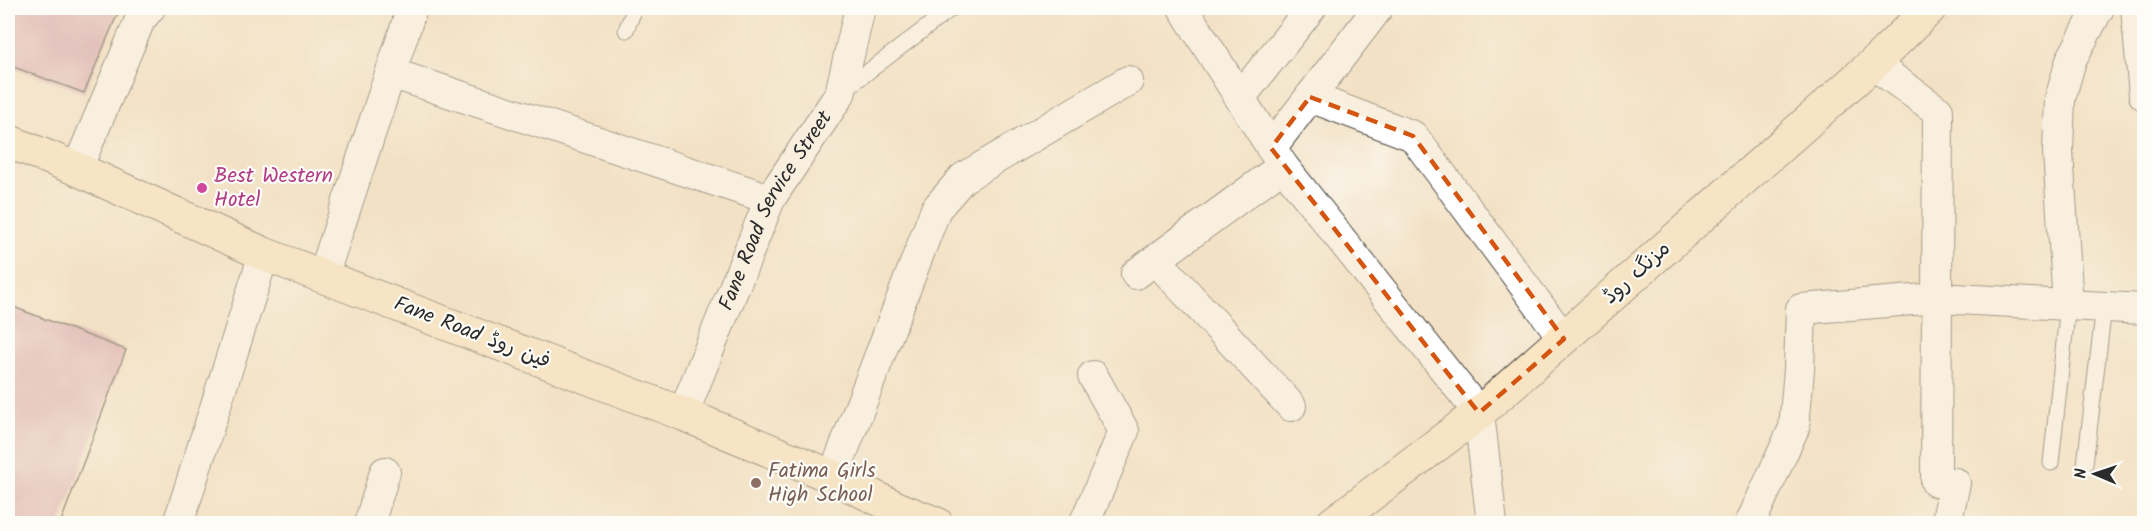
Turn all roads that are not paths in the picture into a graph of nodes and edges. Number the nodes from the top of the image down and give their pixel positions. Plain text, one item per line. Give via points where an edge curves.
1 (150, 8) edge
2 (412, 8) edge
3 (635, 8) edge
4 (860, 8) edge
5 (952, 8) edge
6 (1182, 8) edge
7 (1311, 8) edge
8 (1378, 8) edge
9 (1930, 8) edge
10 (2099, 8) edge
11 (2136, 8) edge
12 (626, 30) dead end
13 (1873, 64) junction
14 (391, 73) junction
15 (1128, 81) dead end
16 (840, 94) junction
17 (2145, 95) edge
18 (1310, 97) junction
19 (1240, 98) junction
20 (8, 141) edge
21 (1277, 157) junction
22 (77, 169) junction
23 (770, 199) junction
24 (264, 254) junction
25 (323, 276) junction
26 (1937, 298) junction
27 (2068, 305) junction
28 (2104, 308) junction
29 (2145, 309) edge
30 (1564, 339) junction
31 (1093, 376) dead end
32 (1291, 406) dead end
33 (1479, 412) junction
34 (683, 414) junction
35 (2051, 463) dead end
36 (2085, 464) dead end
37 (385, 472) dead end
38 (833, 477) junction
39 (178, 524) edge
40 (369, 524) edge
41 (937, 524) edge
42 (1084, 524) edge
43 (1332, 524) edge
44 (1492, 524) edge
45 (1750, 524) edge
46 (1946, 524) edge

1 - 22 street via 140,20
2 - 14 street
3 - 12 lane
4 - 16 street, Fane Road Service Street
5 - 16 lane
6 - 19 street
7 - 19 street
8 - 18 street
9 - 13 main road, مزنگ روڈ
10 - 27 street via 2071,60 2060,99 2058,153
11 - 17 street
13 - 26 street via 1938,111
13 - 30 main road, مزنگ روڈ
14 - 23 street
14 - 25 street
15 - 38 street via 963,178 936,209
16 - 23 street, Fane Road Service Street
18 - 21 street
18 - 30 street via 1413,136
19 - 21 street
20 - 22 main road, Fane Road فین روڈ
21 - 32 street via 1146,267
21 - 33 street
22 - 24 main road, Fane Road فین روڈ
23 - 34 street, Fane Road Service Street
24 - 25 main road, Fane Road فین روڈ
24 - 39 street
25 - 34 main road, Fane Road فین روڈ
26 - 27 street
26 - 45 street via 1802,309 1794,428
26 - 46 street via 1936,482 1955,483
27 - 28 street
27 - 35 lane
28 - 29 street
28 - 36 lane
30 - 33 main road, مزنگ روڈ
31 - 42 street via 1124,431
33 - 43 main road, مزنگ روڈ
33 - 44 street
34 - 38 main road, Fane Road فین روڈ
37 - 40 street
38 - 41 main road, Fane Road فین روڈ

